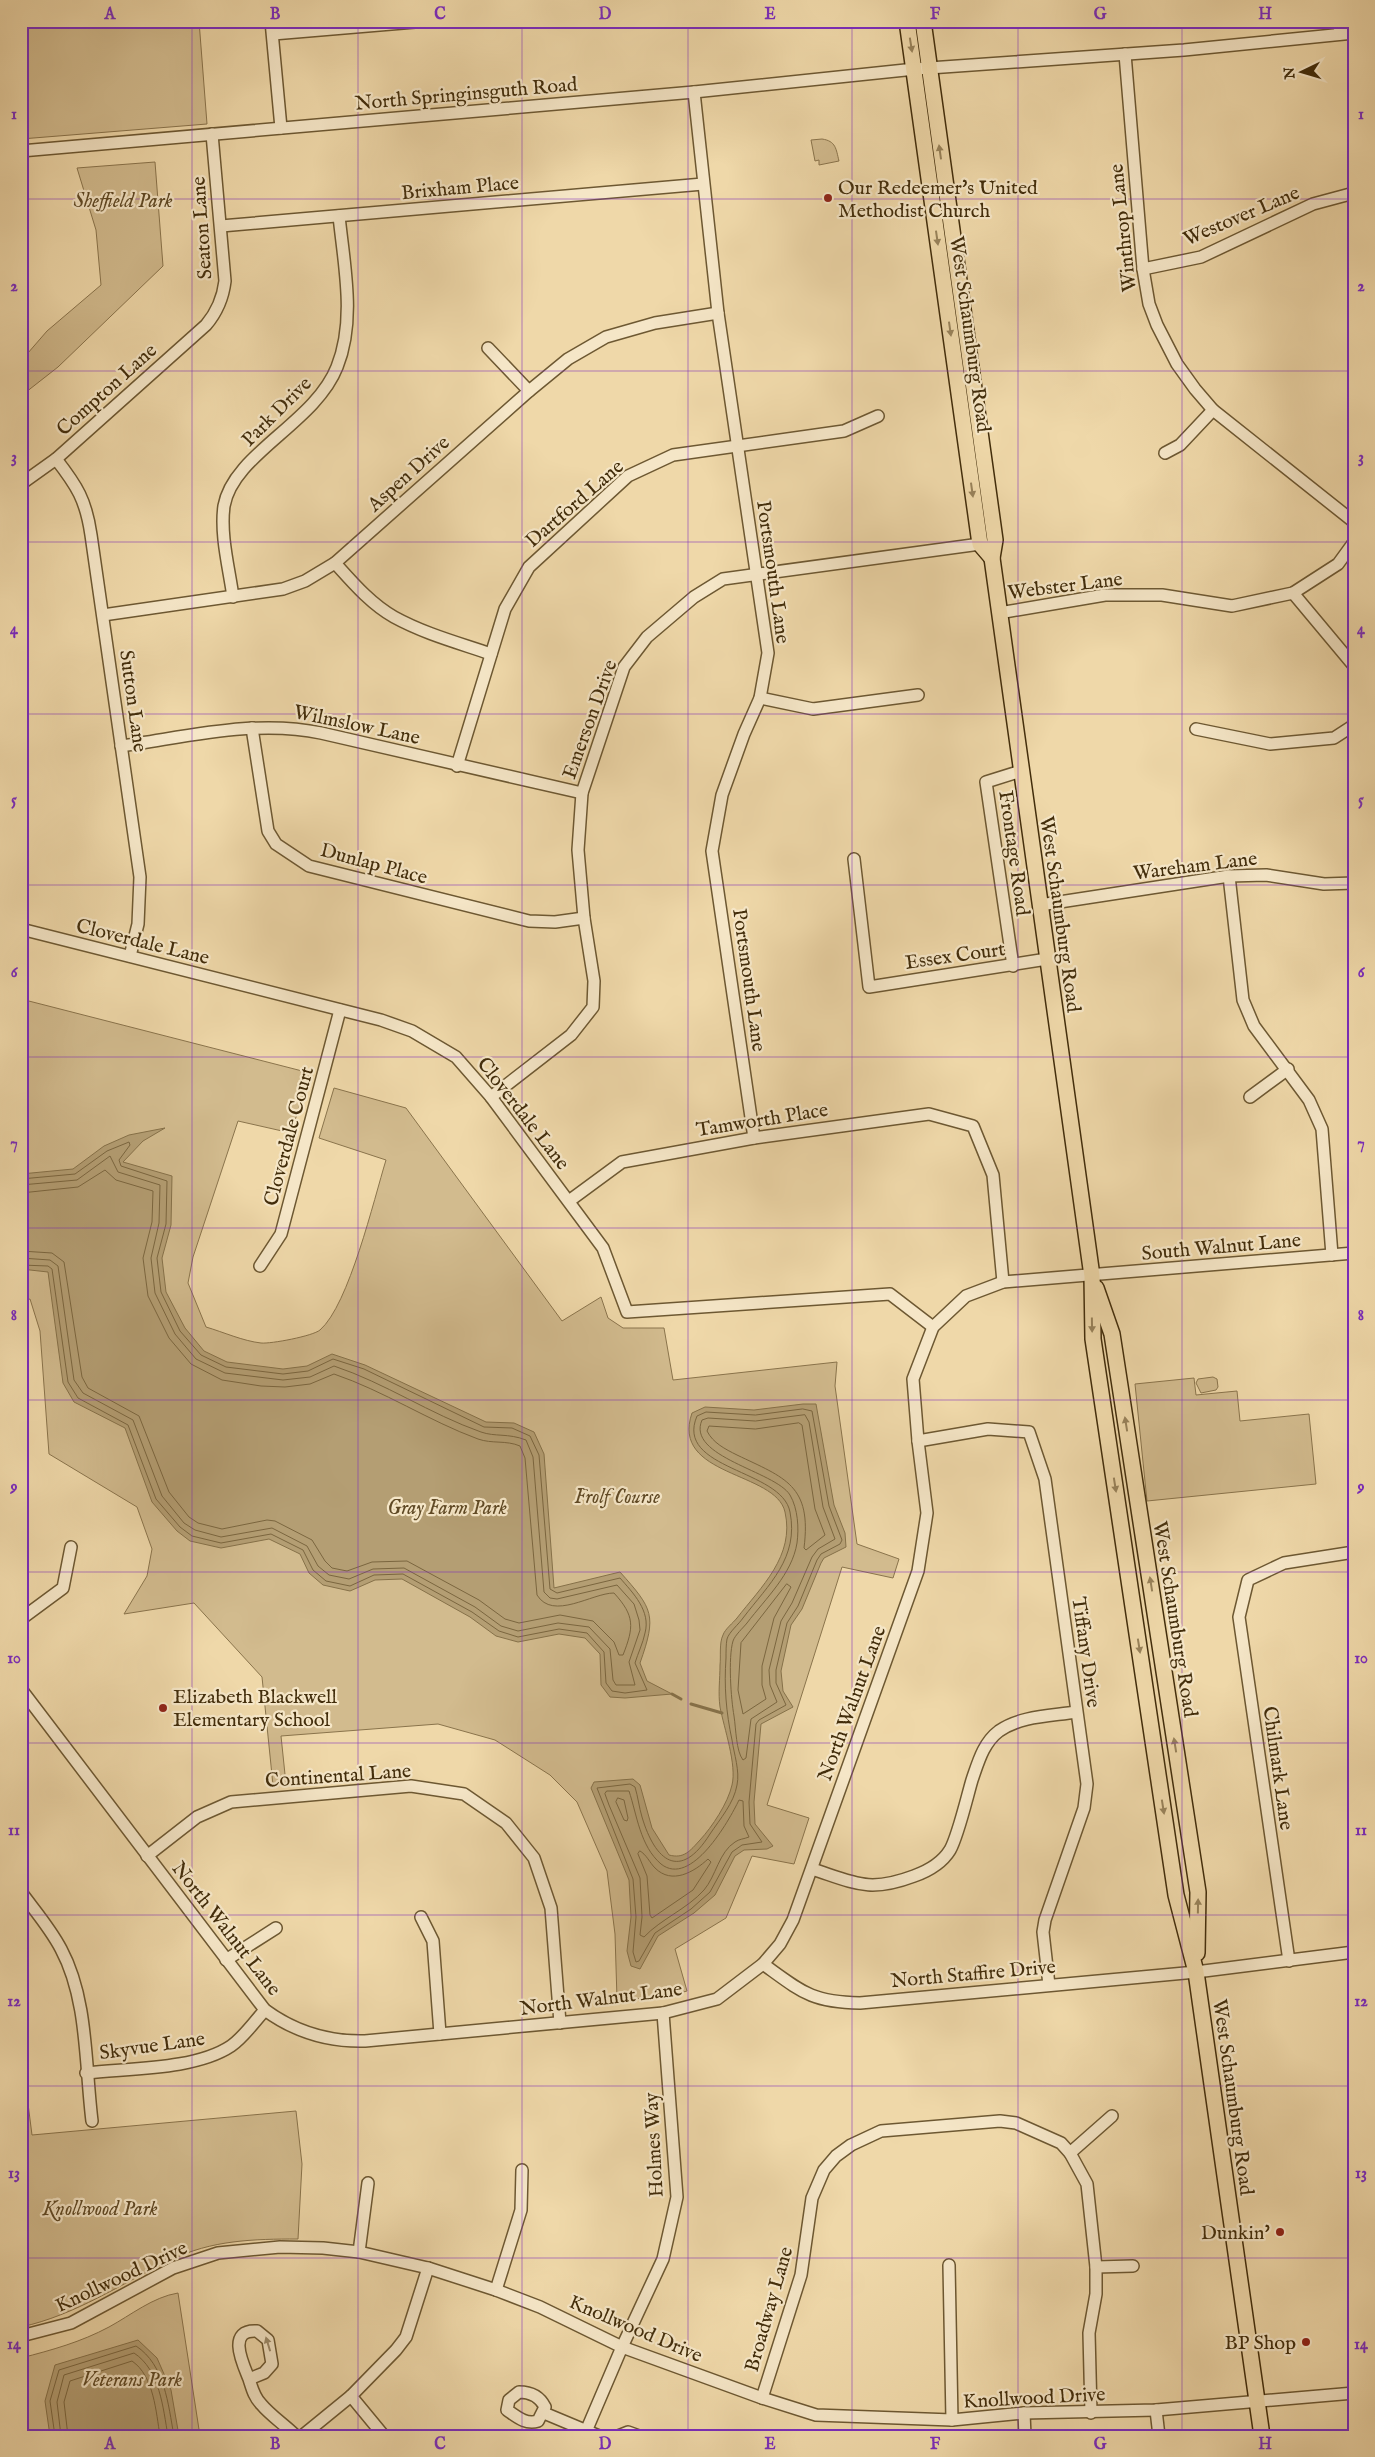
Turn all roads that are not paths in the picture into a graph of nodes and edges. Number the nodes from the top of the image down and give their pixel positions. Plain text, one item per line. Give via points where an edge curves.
1 (272, 21) edge
2 (427, 21) edge
3 (907, 21) edge
4 (923, 21) edge
5 (1339, 21) edge
6 (405, 22) edge
7 (1354, 33) edge
8 (273, 34) junction
9 (1340, 34) junction
10 (1125, 54) junction
11 (922, 68) junction
12 (694, 92) junction
13 (281, 128) junction
14 (212, 134) junction
15 (21, 151) edge
16 (703, 184) junction
17 (1354, 192) edge
18 (339, 216) junction
19 (221, 226) junction
20 (1142, 269) junction
21 (718, 313) junction
22 (212, 317) joint
23 (488, 348) dead end
24 (528, 391) junction
25 (1213, 410) junction
26 (878, 416) dead end
27 (737, 445) junction
28 (1165, 453) dead end
29 (56, 459) junction
30 (21, 484) edge
31 (1354, 522) edge
32 (1354, 542) edge
33 (980, 544) junction
34 (992, 558) junction
35 (336, 563) junction
36 (757, 576) junction
37 (1293, 593) junction
38 (233, 597) junction
39 (999, 613) junction
40 (103, 615) junction
41 (491, 654) junction
42 (1354, 666) edge
43 (918, 695) dead end
44 (760, 698) junction
45 (1354, 725) edge
46 (252, 728) junction
47 (1196, 729) dead end
48 (121, 746) junction
49 (457, 766) junction
50 (1021, 771) junction
51 (582, 793) junction
52 (854, 859) dead end
53 (1229, 876) junction
54 (1354, 883) edge
55 (1040, 905) junction
56 (584, 918) junction
57 (21, 929) edge
58 (130, 956) junction
59 (1048, 959) junction
60 (1013, 966) junction
61 (340, 1010) junction
62 (1288, 1068) junction
63 (491, 1097) junction
64 (1250, 1097) dead end
65 (754, 1138) junction
66 (569, 1201) junction
67 (1354, 1254) edge
68 (1332, 1255) junction
69 (260, 1266) dead end
70 (1092, 1276) junction
71 (1003, 1282) junction
72 (933, 1327) junction
73 (918, 1441) junction
74 (71, 1547) dead end
75 (1354, 1552) edge
76 (21, 1619) edge
77 (21, 1689) edge
78 (1076, 1712) junction
79 (147, 1856) junction
80 (812, 1869) junction
81 (21, 1892) edge
82 (421, 1917) dead end
83 (276, 1928) dead end
84 (1354, 1952) edge
85 (226, 1960) junction
86 (1289, 1961) junction
87 (764, 1964) junction
88 (1196, 1972) junction
89 (1049, 1985) junction
90 (265, 2010) junction
91 (663, 2013) junction
92 (560, 2023) junction
93 (440, 2034) junction
94 (86, 2072) junction
95 (1112, 2116) dead end
96 (92, 2120) dead end
97 (1070, 2153) junction
98 (522, 2170) dead end
99 (368, 2183) dead end
100 (359, 2252) junction
101 (949, 2265) dead end
102 (1133, 2266) dead end
103 (1096, 2267) junction
104 (428, 2268) junction
105 (496, 2290) junction
106 (21, 2336) edge
107 (622, 2347) junction
108 (249, 2379) dead end
109 (1354, 2393) edge
110 (352, 2396) junction
111 (762, 2398) junction
112 (1257, 2401) junction
113 (1156, 2410) junction
114 (1092, 2412) junction
115 (1024, 2413) junction
116 (544, 2414) dead end
117 (952, 2420) junction
118 (585, 2434) edge
119 (296, 2436) edge
120 (302, 2436) edge
121 (384, 2436) edge
122 (599, 2436) edge
123 (618, 2436) edge
124 (640, 2436) edge
125 (1025, 2436) edge
126 (1159, 2436) edge
127 (1262, 2436) edge

1 - 8 street
2 - 6 street
3 -> 11 main road, West Schaumburg Road
4 - 11 main road, West Schaumburg Road
5 - 9 street
6 - 8 street
7 - 9 street, North Springinsguth Road
8 - 13 street
9 - 10 street, North Springinsguth Road
10 - 11 street, North Springinsguth Road
10 - 20 street, Winthrop Lane
11 - 12 street, North Springinsguth Road
11 -> 33 main road, West Schaumburg Road
34 -> 11 main road, West Schaumburg Road via 995,540
12 - 13 street, North Springinsguth Road
12 - 16 street, Portsmouth Lane
13 - 14 street, North Springinsguth Road
14 - 15 street, North Springinsguth Road
14 - 19 street, Seaton Lane
16 - 18 street, Brixham Place
16 - 21 street, Portsmouth Lane
17 - 20 street, Westover Lane via 1314,204 1200,257
18 - 19 street, Brixham Place
18 - 38 street, Park Drive via 348,314 341,358 332,379 316,402 244,468 228,492 223,522
19 - 22 street, Seaton Lane via 225,281 220,303
20 - 25 street, Winthrop Lane via 1149,304 1165,342 1177,364
21 - 24 street, Aspen Drive via 655,323 606,337 568,359
21 - 27 street, Portsmouth Lane
22 - 29 street, Compton Lane
23 - 24 street
24 - 35 street, Aspen Drive
25 - 28 street via 1180,445
25 - 31 street, Winthrop Lane
26 - 27 street, Dartford Lane via 844,431
27 - 36 street, Portsmouth Lane
27 - 41 street, Dartford Lane via 673,454 628,476 529,568 505,609
29 - 30 street, Compton Lane
29 - 40 street, Sutton Lane via 77,486 87,508
32 - 37 street, Webster Lane via 1338,564
33 - 34 main road
33 - 36 street, Emerson Drive
34 - 39 main road, West Schaumburg Road
35 - 38 street, Aspen Drive via 294,586
35 - 41 street via 357,588 393,617 436,636
36 - 44 street, Portsmouth Lane via 768,653
36 - 51 street, Emerson Drive via 723,579 694,597 648,637 624,667
37 - 39 street, Webster Lane via 1232,606 1162,595 1104,595
37 - 42 street
38 - 40 street, Aspen Drive
39 - 50 main road, West Schaumburg Road
40 - 48 street, Sutton Lane
41 - 49 street, Dartford Lane
43 - 44 street via 813,709
44 - 65 street, Portsmouth Lane via 722,795 712,851
45 - 47 street via 1334,738 1270,744
46 - 48 street, Wilmslow Lane
46 - 49 street, Wilmslow Lane via 301,728
46 - 56 street, Dunlap Place via 268,831 276,844 309,866 529,921
48 - 58 street, Sutton Lane via 141,896
49 - 51 street, Wilmslow Lane
50 - 55 main road, West Schaumburg Road
50 - 60 street, Frontage Road via 986,782
51 - 56 street, Emerson Drive via 578,850
52 - 60 street, Essex Court via 869,987
53 - 54 street, Wareham Lane via 1266,875 1324,884
53 - 55 street, Wareham Lane
53 - 62 street via 1243,1000 1254,1026
55 - 59 main road, West Schaumburg Road
56 - 63 street, Emerson Drive via 594,981 592,1007 571,1036
57 - 58 street, Cloverdale Lane
58 - 61 street, Cloverdale Lane
59 - 60 street, Essex Court
59 - 70 main road, West Schaumburg Road
61 - 63 street, Cloverdale Lane via 394,1024 434,1043 456,1057
61 - 69 street, Cloverdale Court via 281,1234
62 - 64 street
62 - 68 street via 1309,1100 1322,1129
63 - 66 street, Cloverdale Lane
65 - 66 street, Tamworth Place via 622,1162
65 - 71 street, Tamworth Place via 929,1114 973,1126 993,1175
66 - 72 street, Cloverdale Lane via 603,1248 627,1312 890,1294
67 - 68 street, South Walnut Lane
68 - 70 street, South Walnut Lane
70 - 71 street, North Walnut Lane
70 -> 88 main road, West Schaumburg Road via 1093,1338 1176,1895
88 -> 70 main road, West Schaumburg Road via 1198,1892 1112,1334
71 - 72 street, North Walnut Lane via 966,1296
72 - 73 street, North Walnut Lane via 913,1379
73 - 78 street, Tiffany Drive via 988,1429 1029,1432 1045,1480
73 - 80 street, North Walnut Lane via 927,1513 918,1571
74 - 76 street via 63,1588
75 - 86 street, Chilmark Lane via 1284,1563 1248,1580 1239,1622
77 - 79 street, North Walnut Lane
78 - 80 street via 1011,1724 988,1742 979,1759 950,1850 931,1870 891,1885 877,1886 861,1885
78 - 89 street, Tiffany Drive via 1086,1795 1045,1920 1043,1932
79 - 85 street, North Walnut Lane
79 - 92 street, Continental Lane via 197,1817 231,1802 411,1786 464,1794 506,1823 534,1858 551,1908
80 - 87 street, North Walnut Lane via 793,1920
81 - 94 street via 52,1934 73,1976 80,2005
82 - 93 street via 433,1941
83 - 85 street
84 - 86 street, North Staffire Drive
85 - 90 street, North Walnut Lane
86 - 88 street, North Staffire Drive
87 - 89 street, North Staffire Drive via 804,1994 830,2002 860,2003
87 - 91 street, North Walnut Lane via 717,2000
88 - 89 street, North Staffire Drive
88 - 112 main road, West Schaumburg Road
90 - 93 street, North Walnut Lane via 292,2027 329,2039 365,2040
90 - 94 street, Skyvue Lane via 233,2044 209,2058 196,2062
91 - 92 street, North Walnut Lane
91 - 107 street, Holmes Way via 677,2197 663,2259
92 - 93 street, North Walnut Lane
94 - 96 street
95 - 97 street
97 - 103 street, Broadway Lane via 1087,2184
97 - 111 street, Broadway Lane via 1061,2143 1030,2128 1016,2123 985,2121 881,2131 836,2156 820,2176 812,2198 801,2274
98 - 105 street via 521,2210
99 - 100 street
100 - 104 street, Knollwood Drive
100 - 106 street, Knollwood Drive via 280,2247 218,2253 173,2268 71,2323
101 - 117 street
102 - 103 street
103 - 114 street, Broadway Lane via 1090,2333
104 - 105 street, Knollwood Drive
104 - 110 street via 406,2337
105 - 107 street, Knollwood Drive via 540,2307
107 - 111 street, Knollwood Drive
107 - 118 street, Holmes Way
108 - 119 street via 261,2404
109 - 112 street, Knollwood Drive
110 - 120 street
110 - 121 street
111 - 117 street, Knollwood Drive via 816,2415
112 - 113 street, Knollwood Drive
112 - 127 main road, West Schaumburg Road
113 - 114 street, Knollwood Drive
113 - 126 street
114 - 115 street, Knollwood Drive
115 - 117 street, Knollwood Drive
115 - 125 street
116 - 118 street
118 - 122 street
123 - 124 street via 628,2432

